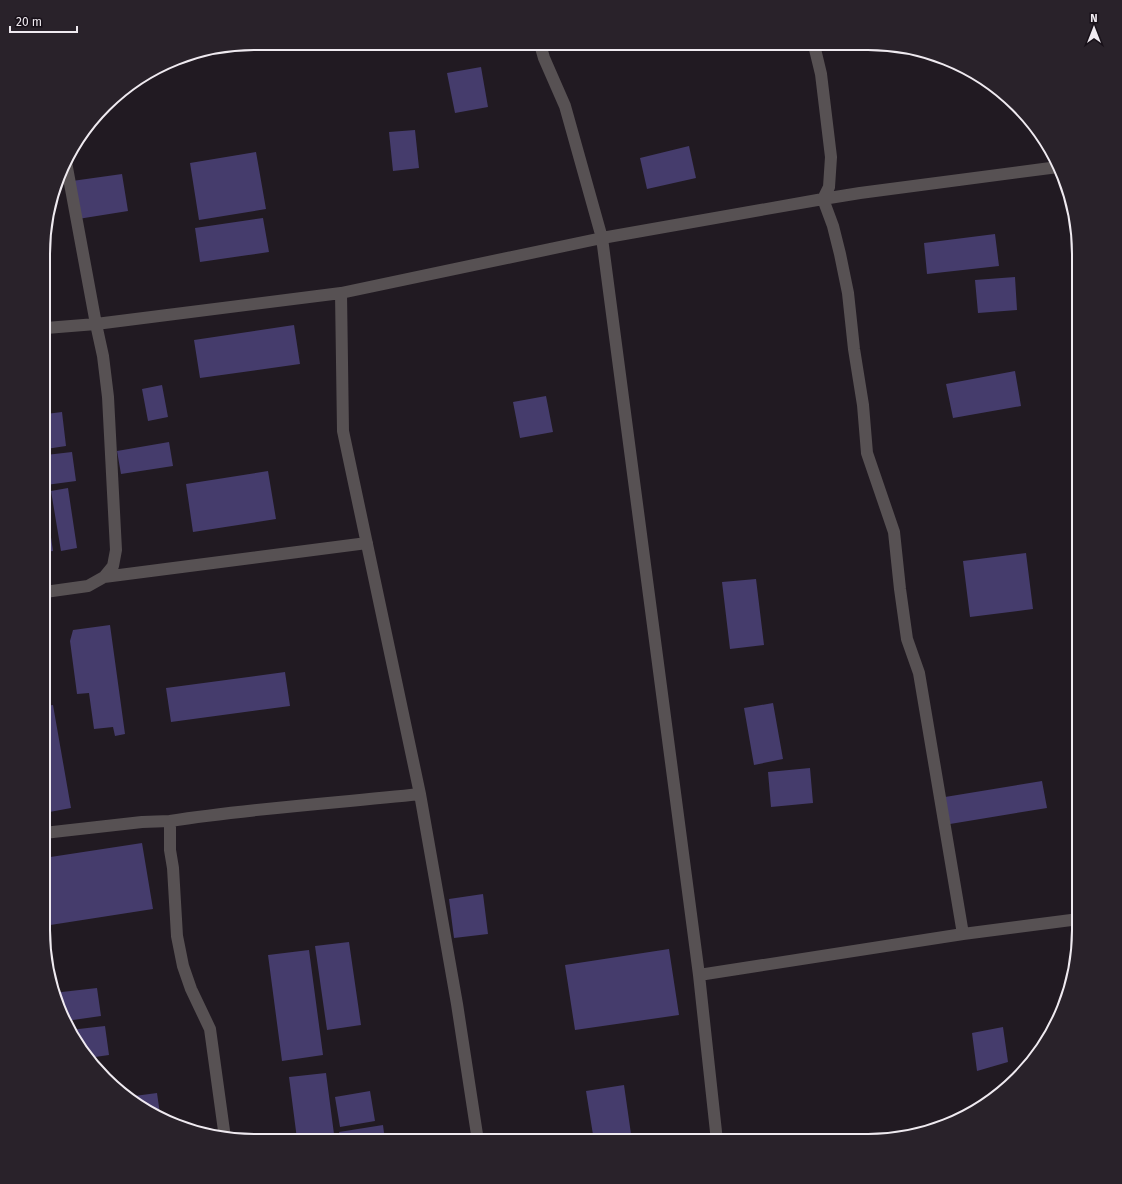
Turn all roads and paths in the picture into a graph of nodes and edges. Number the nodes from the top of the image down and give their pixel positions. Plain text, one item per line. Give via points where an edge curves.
1 (542, 50) edge
2 (815, 50) edge
3 (1053, 168) edge
4 (68, 172) edge
5 (823, 199) junction
6 (602, 238) junction
7 (341, 293) junction
8 (96, 324) junction
9 (50, 328) edge
10 (367, 543) junction
11 (104, 577) junction
12 (50, 591) edge
13 (420, 794) junction
14 (170, 820) junction
15 (50, 833) edge
16 (1072, 920) edge
17 (963, 934) junction
18 (699, 975) junction
19 (224, 1131) edge
20 (477, 1134) edge
21 (716, 1134) edge

1 - 6 street via 565,106
2 - 5 street via 821,74 831,157 828,187
3 - 5 street
4 - 8 street
5 - 6 street
5 - 17 street via 833,226 848,293 867,453 894,532 908,639 919,673
6 - 7 street
6 - 18 street
7 - 8 street
7 - 10 street via 343,431
8 - 9 street
8 - 11 street via 108,397 116,550 113,566
10 - 11 street
10 - 13 street
11 - 12 street via 88,586
13 - 14 street
13 - 20 street via 456,996
14 - 15 street
14 - 19 street via 177,936 191,990 210,1029
16 - 17 street
17 - 18 street
18 - 21 street

